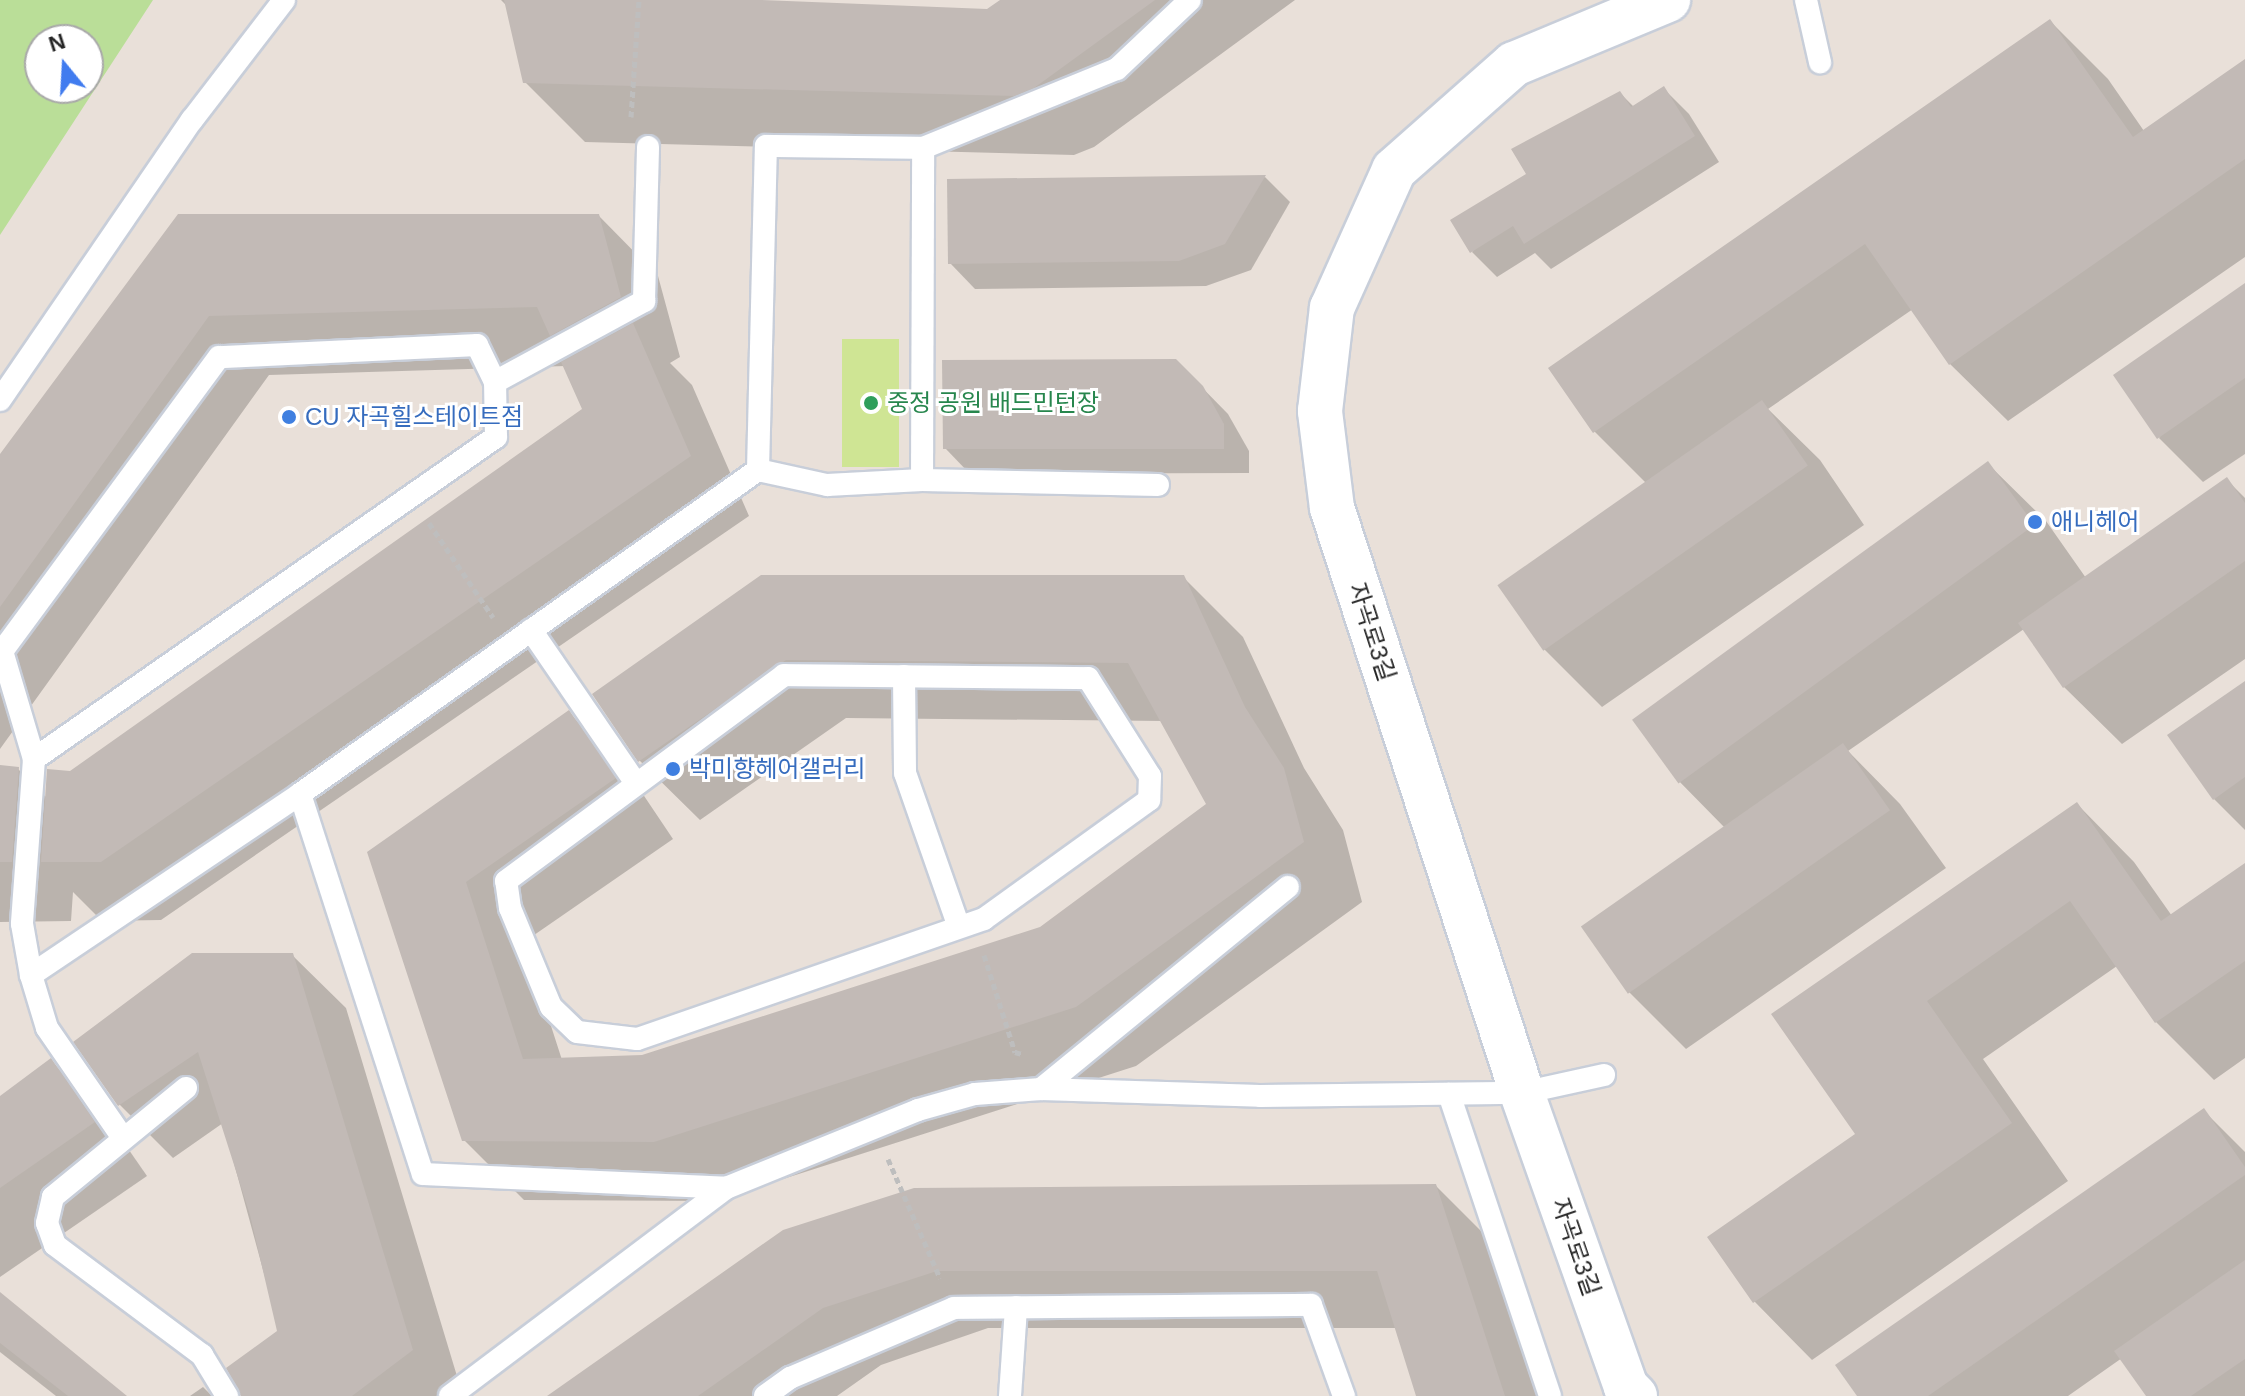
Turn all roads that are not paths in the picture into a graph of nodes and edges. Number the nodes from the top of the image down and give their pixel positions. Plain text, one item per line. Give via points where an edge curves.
1 (284, 0) edge
2 (1190, 0) edge
3 (1668, 0) edge
4 (1806, 0) edge
5 (1820, 62) dead end
6 (648, 147) dead end
7 (923, 148) junction
8 (495, 382) junction
9 (0, 400) edge
10 (758, 470) junction
11 (922, 480) junction
12 (1158, 485) dead end
13 (531, 630) junction
14 (904, 676) junction
15 (34, 759) junction
16 (635, 782) junction
17 (300, 794) junction
18 (1288, 887) dead end
19 (959, 927) junction
20 (31, 975) junction
21 (1604, 1075) dead end
22 (186, 1088) dead end
23 (1041, 1089) junction
24 (1522, 1093) junction
25 (1449, 1094) junction
26 (123, 1138) junction
27 (726, 1188) junction
28 (1016, 1307) junction
29 (227, 1396) edge
30 (450, 1396) edge
31 (765, 1396) edge
32 (1010, 1396) edge
33 (1344, 1396) edge
34 (1550, 1396) edge
35 (1635, 1396) edge

1 - 9 lane via 192,120
2 - 7 lane via 1117,69
3 - 24 street, 자곡로3길 via 1514,64 1394,170 1332,308 1320,411 1332,508
4 - 5 lane
6 - 8 lane via 644,301
7 - 10 lane via 766,146
7 - 11 lane
8 - 15 lane via 496,437
8 - 15 lane via 477,345 219,357 2,651
10 - 11 lane via 827,485
10 - 13 lane
11 - 12 lane
13 - 16 lane
13 - 17 lane
14 - 16 lane via 784,675
14 - 19 lane via 905,773
14 - 19 lane via 1088,678 1150,776 1149,800 984,919
15 - 20 lane via 22,924
16 - 19 lane via 506,881 510,908 551,1007 577,1032 637,1039
17 - 20 lane
17 - 27 lane via 423,1174
18 - 23 lane
20 - 26 lane via 47,1028
21 - 24 lane
22 - 26 lane
23 - 25 lane via 1260,1096
23 - 27 lane via 975,1094 918,1110
24 - 25 lane
24 - 35 street, 자곡로3길 via 1626,1387
25 - 34 lane
26 - 29 lane via 53,1197 47,1223 55,1245 202,1355
27 - 30 lane
28 - 31 lane via 954,1308 790,1378
28 - 32 lane
28 - 33 lane via 1311,1305

